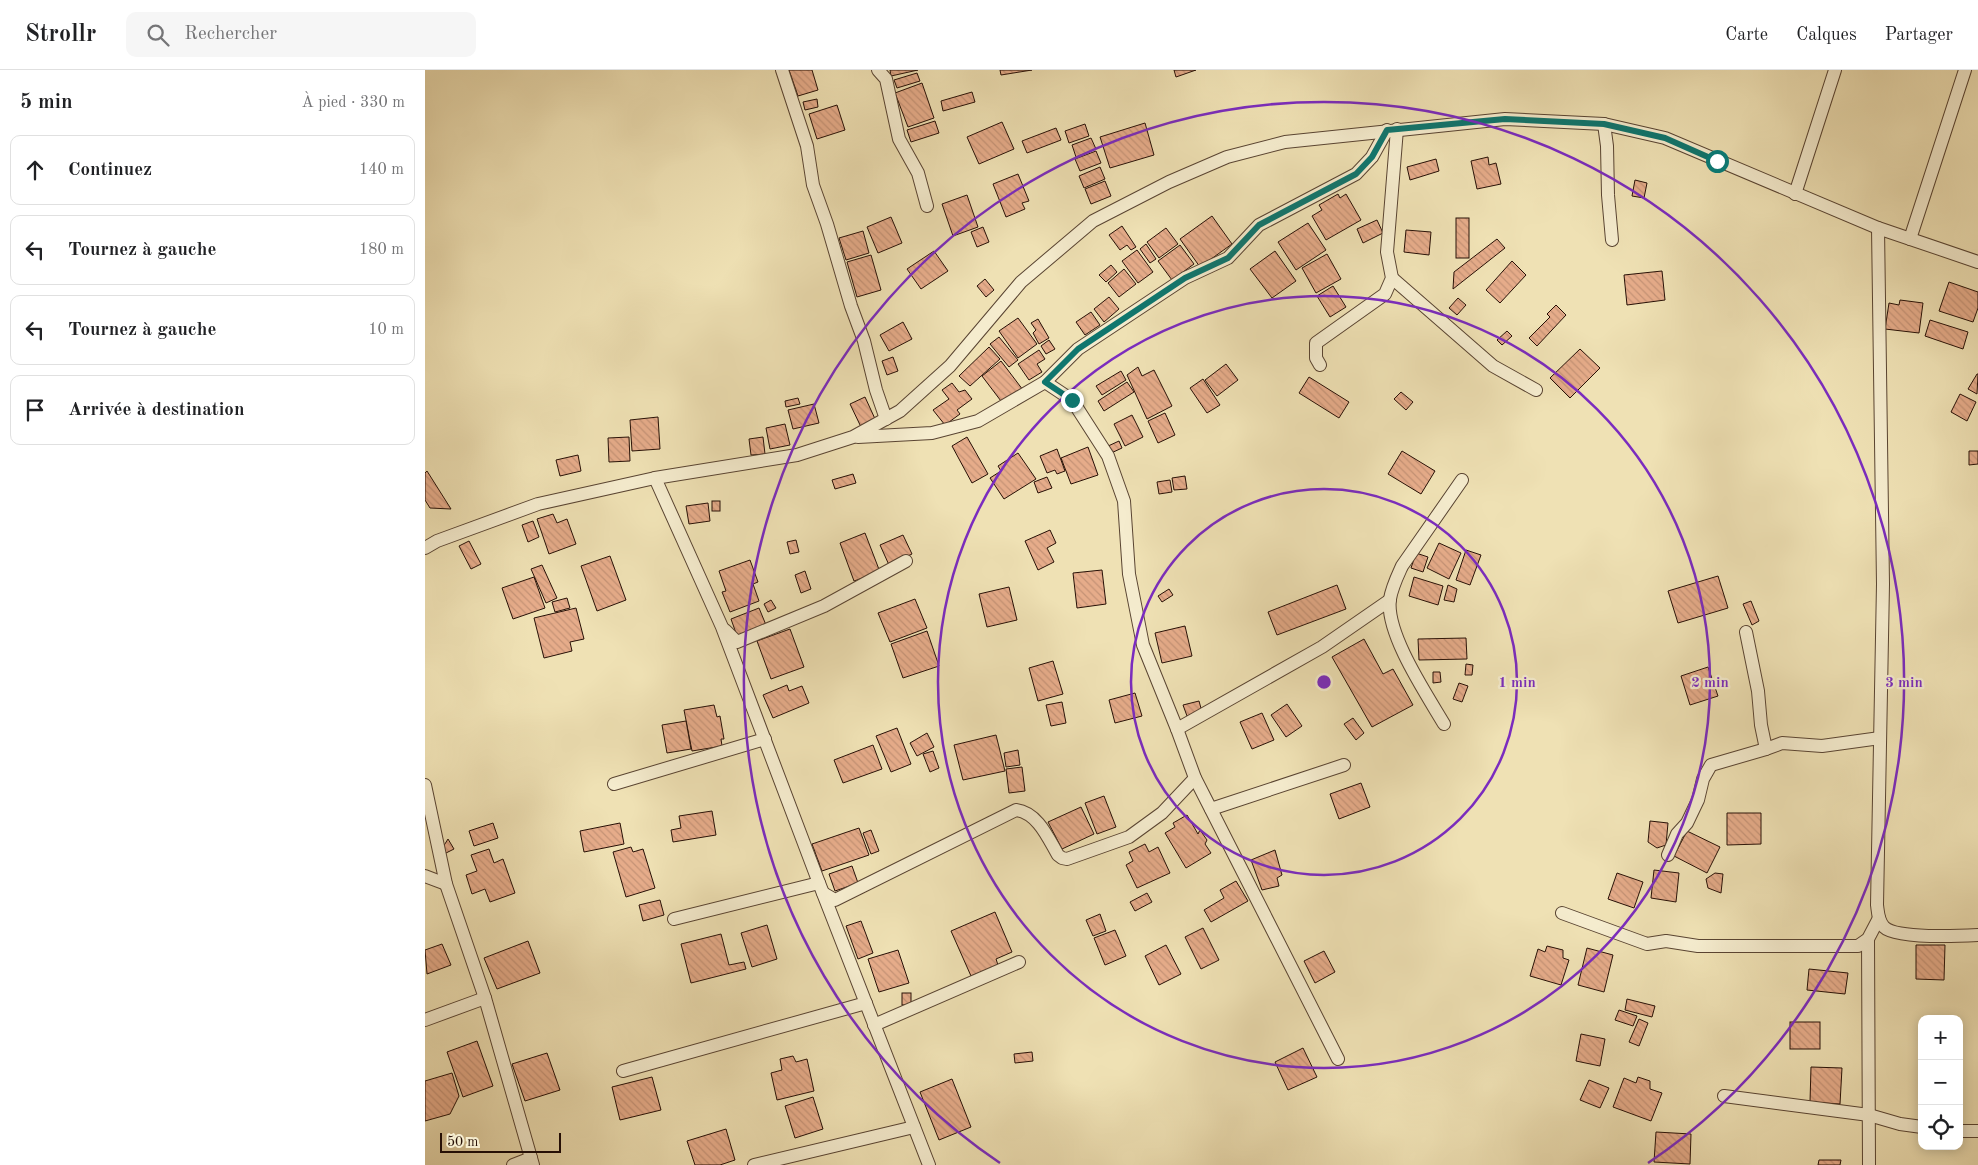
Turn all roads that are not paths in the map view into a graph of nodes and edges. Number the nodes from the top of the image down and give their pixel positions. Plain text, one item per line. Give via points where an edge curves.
1 (782, 70) edge
2 (878, 70) edge
3 (1835, 70) edge
4 (1965, 70) edge
5 (1604, 124) junction
6 (1392, 130) junction
7 (1795, 194) junction
8 (927, 206) dead end
9 (1878, 228) junction
10 (1910, 239) junction
11 (1612, 240) dead end
12 (1978, 262) edge
13 (1392, 278) junction
14 (1320, 365) dead end
15 (1045, 382) junction
16 (1536, 390) dead end
17 (886, 419) junction
18 (853, 437) junction
19 (655, 478) junction
20 (1462, 480) dead end
21 (425, 548) edge
22 (907, 561) dead end
23 (1390, 600) junction
24 (722, 627) junction
25 (1746, 632) dead end
26 (1444, 724) dead end
27 (1177, 729) junction
28 (1880, 738) junction
29 (765, 739) junction
30 (1766, 749) junction
31 (1344, 765) dead end
32 (1195, 778) junction
33 (614, 784) dead end
34 (425, 785) edge
35 (1211, 810) junction
36 (1668, 855) dead end
37 (425, 876) edge
38 (446, 884) junction
39 (821, 888) junction
40 (1562, 913) dead end
41 (1879, 918) junction
42 (674, 919) dead end
43 (1978, 936) edge
44 (1868, 939) junction
45 (1019, 962) dead end
46 (485, 998) junction
47 (866, 1003) junction
48 (425, 1020) edge
49 (874, 1025) junction
50 (1338, 1059) dead end
51 (623, 1072) dead end
52 (1724, 1096) dead end
53 (1869, 1115) junction
54 (1918, 1126) edge
55 (914, 1127) junction
56 (1963, 1130) edge
57 (1978, 1131) edge
58 (532, 1161) edge
59 (513, 1165) edge
60 (754, 1165) edge
61 (929, 1165) edge
62 (1869, 1165) edge

1 - 17 street via 807,146 813,185 864,340
2 - 8 street via 885,79 899,139 918,173
3 - 7 street
4 - 10 street
5 - 6 street via 1505,119
5 - 7 street via 1665,138
5 - 11 street
6 - 13 street via 1387,252
6 - 15 street via 1356,174 1259,225 1228,258 1185,278 1086,344
6 - 17 street via 1285,142 1227,157 1093,221 1021,282 950,366 900,411
7 - 9 street
9 - 10 street
9 - 28 street via 1883,584
10 - 12 street
13 - 14 street via 1385,294 1316,344 1316,358
13 - 16 street via 1493,366
15 - 18 street via 978,421 932,433
15 - 27 street via 1072,400 1108,456 1124,501 1129,574 1143,645
17 - 18 street
18 - 19 street via 797,455
19 - 21 street via 538,504 437,540
19 - 24 street
20 - 23 street via 1402,566
22 - 24 street via 824,606 737,642
23 - 26 street via 1393,624 1405,656
23 - 27 street via 1322,647
24 - 29 street
25 - 30 street
27 - 32 street
28 - 30 street via 1822,746 1782,743
28 - 41 street
29 - 33 street
29 - 39 street
30 - 36 street via 1711,765 1703,779 1698,800
31 - 35 street
32 - 35 street
32 - 39 street via 1162,813 1129,837 1067,859 1058,855 1040,825 1029,814 1016,810 835,900
34 - 38 street
35 - 50 street
37 - 38 street
38 - 46 street
39 - 42 street
39 - 47 street
40 - 44 street via 1647,944 1666,941 1698,946 1858,946
41 - 43 street via 1884,927 1895,933
41 - 44 street
44 - 53 street
45 - 49 street
46 - 48 street
46 - 58 street
47 - 49 street
47 - 51 street
49 - 55 street
52 - 53 street
53 - 54 street
53 - 62 street
55 - 60 street
55 - 61 street
56 - 57 street
58 - 59 street

